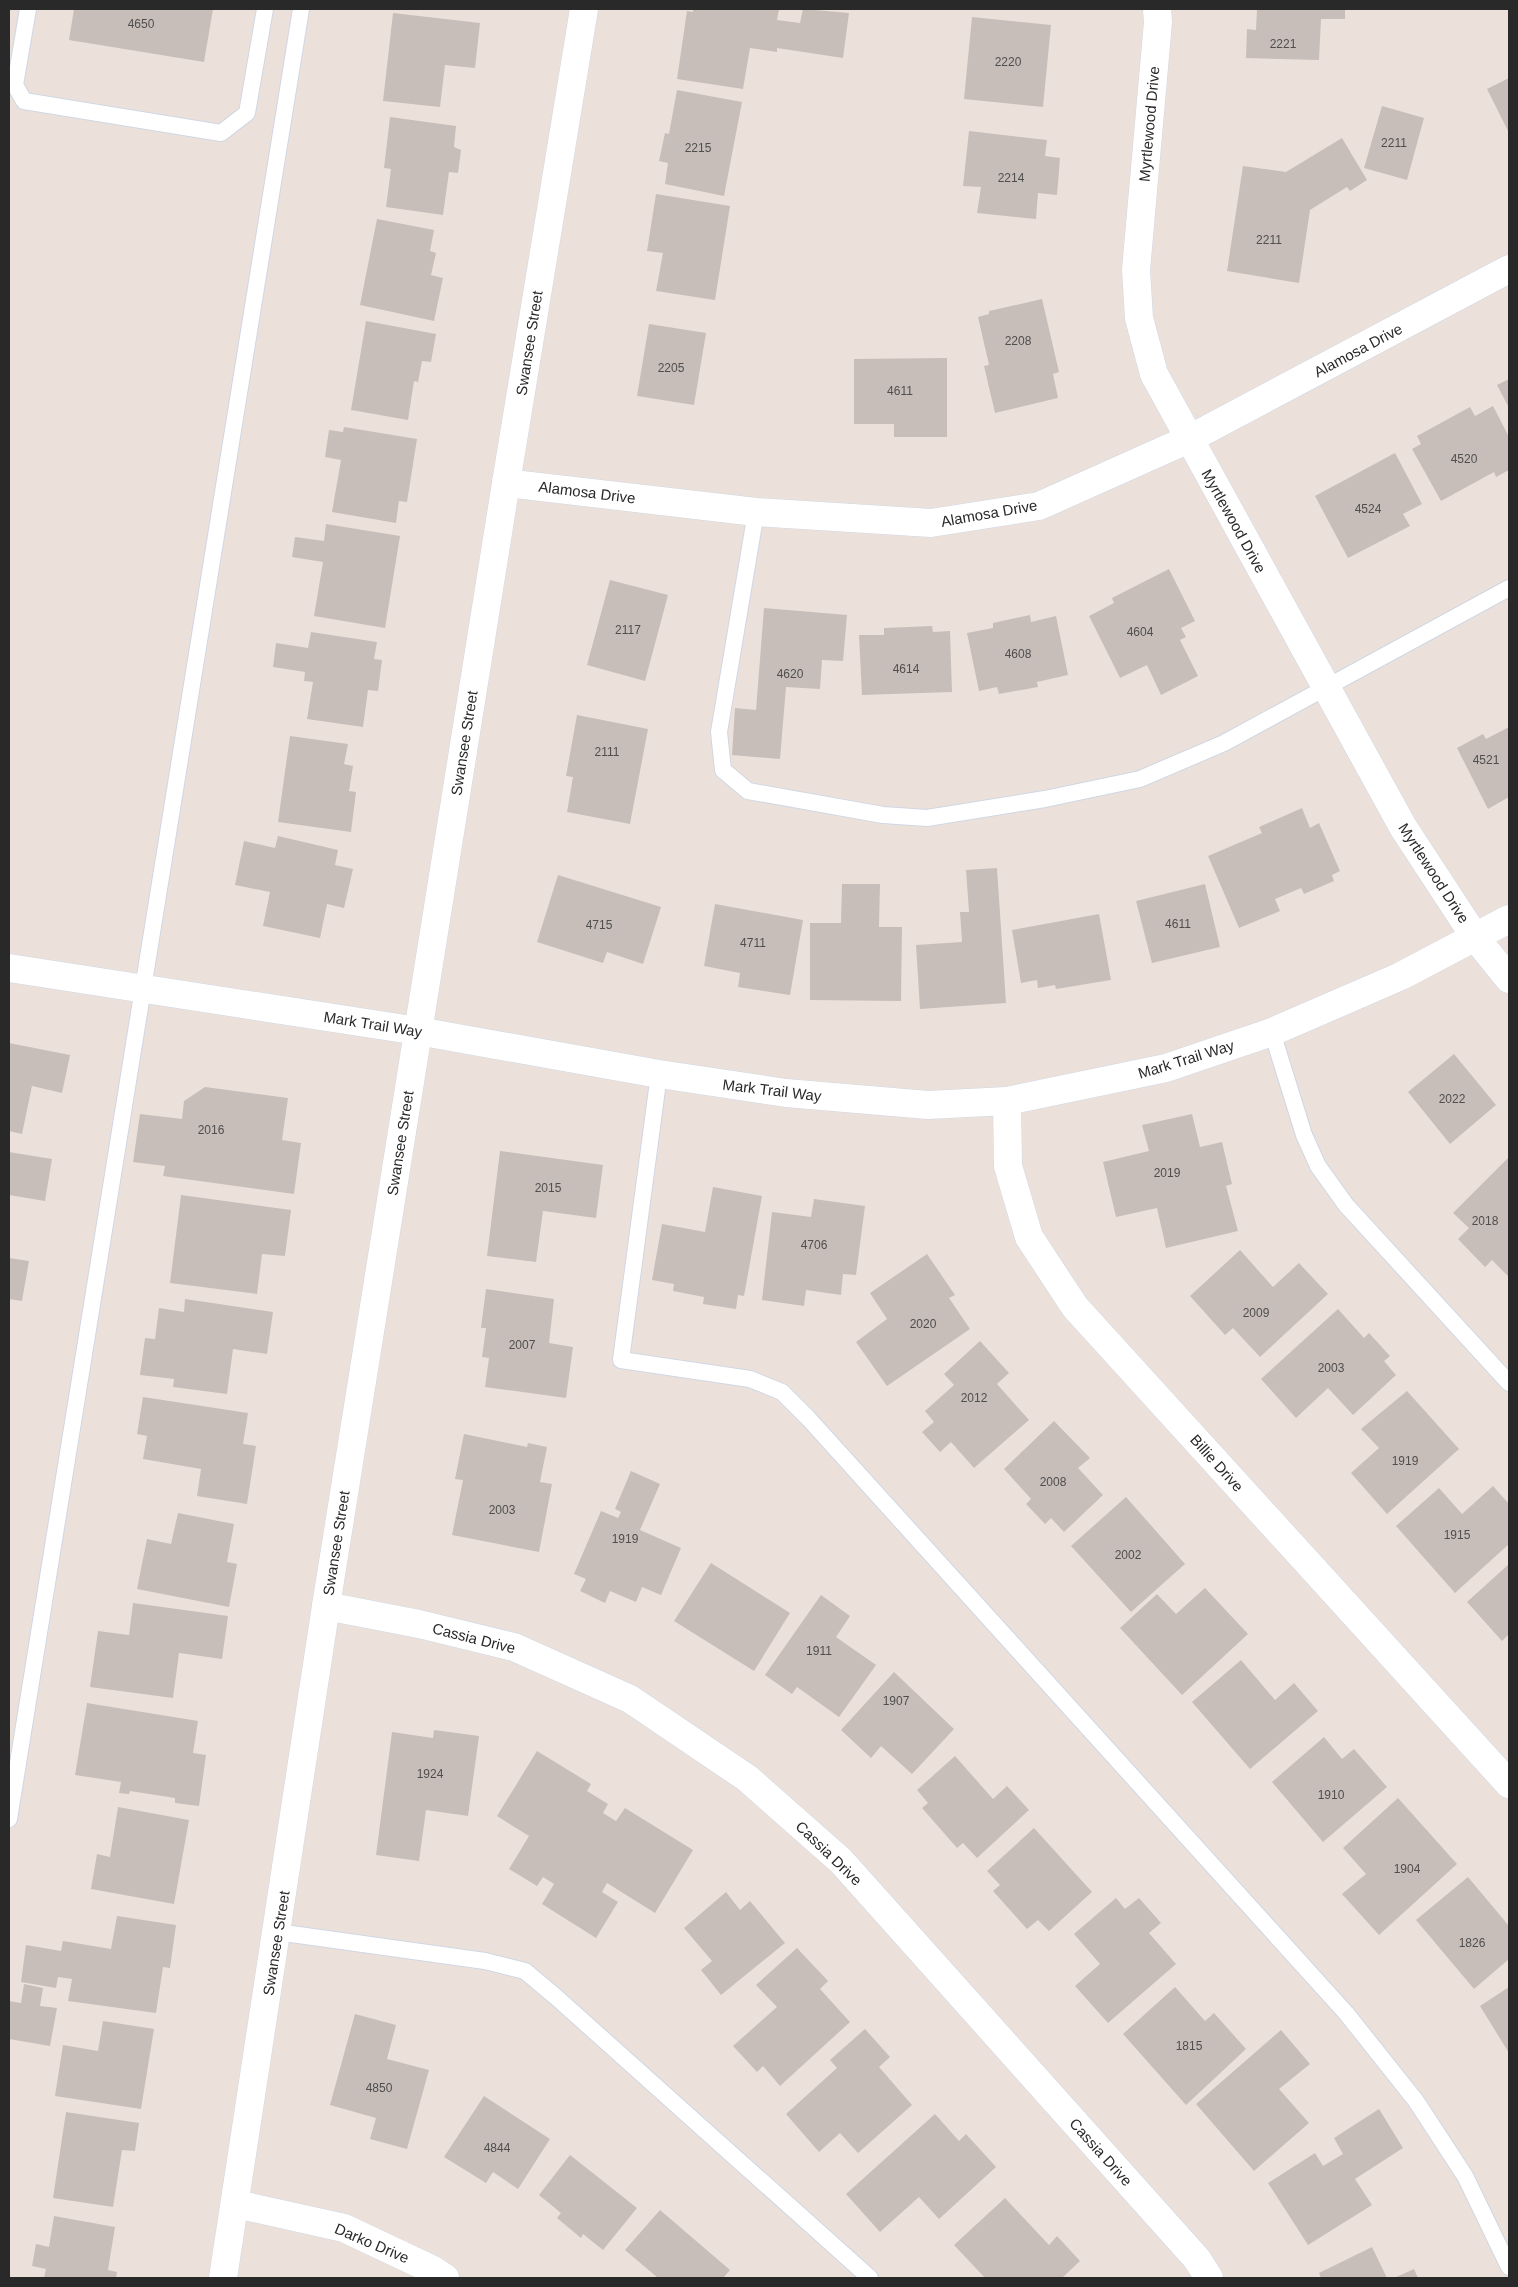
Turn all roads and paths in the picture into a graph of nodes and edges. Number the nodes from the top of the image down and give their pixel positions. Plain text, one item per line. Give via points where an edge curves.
1 (28, 9) edge
2 (265, 9) edge
3 (301, 9) edge
4 (584, 9) edge
5 (1157, 9) edge
6 (1509, 269) edge
7 (1190, 439) junction
8 (506, 483) junction
9 (756, 512) junction
10 (1509, 588) edge
11 (1326, 687) junction
12 (1509, 918) edge
13 (1475, 937) junction
14 (9, 968) edge
15 (1509, 980) edge
16 (142, 988) junction
17 (418, 1031) junction
18 (1272, 1032) junction
19 (659, 1074) junction
20 (1007, 1101) junction
21 (1509, 1383) edge
22 (326, 1606) junction
23 (1509, 1784) edge
24 (9, 1819) edge
25 (277, 1932) junction
26 (236, 2204) junction
27 (1509, 2267) edge
28 (223, 2278) edge
29 (445, 2278) edge
30 (870, 2278) edge
31 (1209, 2278) edge

1 - 2 lane via 15,85 24,101 222,133 246,113
3 - 16 lane
4 - 8 street, Swansee Street
5 - 7 street, Myrtlewood Drive via 1153,90 1136,270 1139,318 1154,374
6 - 7 street, Alamosa Drive
7 - 9 street, Alamosa Drive via 1039,506 930,523
7 - 11 street, Myrtlewood Drive
8 - 9 street, Alamosa Drive
8 - 17 street, Swansee Street
9 - 11 lane via 719,732 724,770 748,791 882,814 927,818 1045,799 1140,779 1224,743
10 - 11 lane
11 - 13 street, Myrtlewood Drive via 1403,827
12 - 13 street, Mark Trail Way
13 - 15 street, Myrtlewood Drive
13 - 18 street, Mark Trail Way via 1401,976
14 - 16 street, Mark Trail Way
16 - 17 street, Mark Trail Way
16 - 24 lane
17 - 19 street, Mark Trail Way
17 - 22 street, Swansee Street
18 - 20 street, Mark Trail Way via 1166,1068
18 - 21 lane via 1304,1135 1318,1166 1346,1204
19 - 20 street, Mark Trail Way via 786,1093 928,1105
19 - 27 lane via 621,1360 750,1379 782,1392 808,1418 1346,2013 1416,2101 1464,2176
20 - 23 street, Billie Drive via 1008,1166 1029,1237 1075,1306
22 - 25 street, Swansee Street
22 - 31 street, Cassia Drive via 514,1647 630,1699 747,1778 841,1861 1197,2259
25 - 26 street, Swansee Street
25 - 30 lane via 485,1961 525,1971
26 - 28 street, Swansee Street
26 - 29 street, Darko Drive via 344,2228

